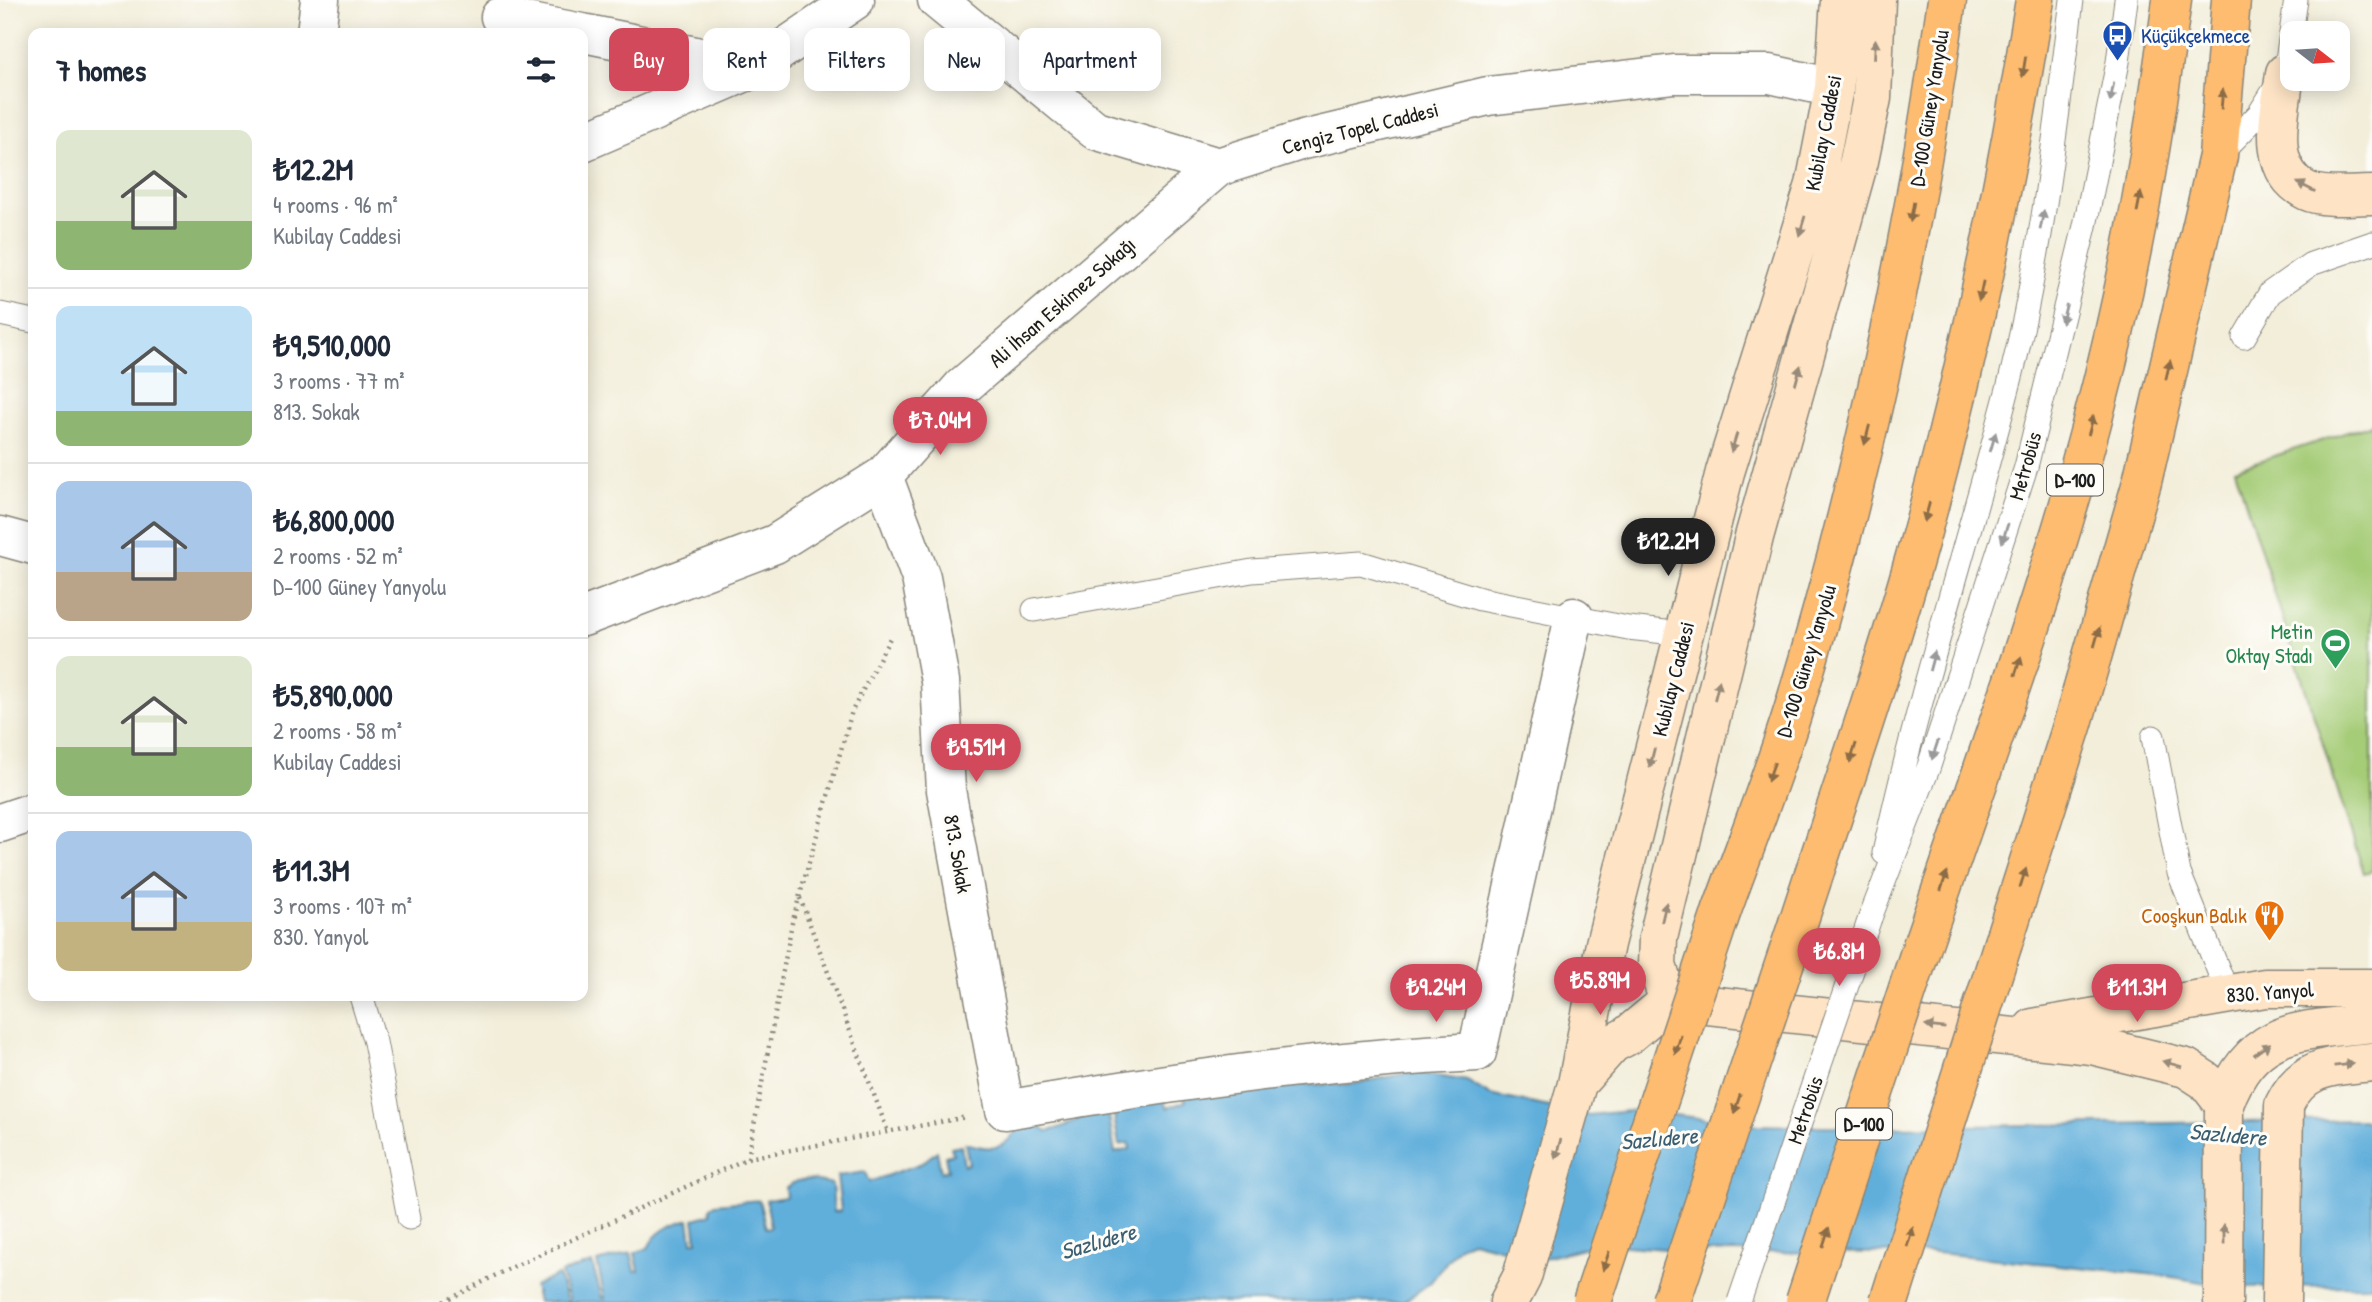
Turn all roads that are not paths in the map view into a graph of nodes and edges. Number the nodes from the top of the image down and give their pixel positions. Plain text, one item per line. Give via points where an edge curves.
1 (320, 0) edge
2 (855, 0) edge
3 (937, 0) edge
4 (1840, 0) edge
5 (1876, 0) edge
6 (1947, 0) edge
7 (2035, 0) edge
8 (2071, 0) edge
9 (2126, 0) edge
10 (2172, 0) edge
11 (2231, 0) edge
12 (2296, 0) edge
13 (500, 17) dead end
14 (2293, 21) edge
15 (317, 28) edge
16 (556, 28) edge
17 (588, 34) edge
18 (790, 44) edge
19 (703, 57) edge
20 (2280, 82) edge
21 (1835, 88) junction
22 (703, 90) edge
23 (2284, 91) edge
24 (588, 140) edge
25 (2218, 156) junction
26 (1218, 167) junction
27 (2372, 195) edge
28 (2372, 243) edge
29 (0, 314) edge
30 (28, 320) edge
31 (2244, 337) dead end
32 (883, 477) junction
33 (0, 536) edge
34 (28, 544) edge
35 (1034, 610) dead end
36 (588, 615) edge
37 (1574, 617) junction
38 (1684, 634) junction
39 (2153, 737) dead end
40 (28, 814) edge
41 (0, 823) edge
42 (1870, 918) junction
43 (2372, 988) edge
44 (2228, 994) junction
45 (363, 1001) edge
46 (1669, 1001) junction
47 (2372, 1023) edge
48 (2003, 1034) junction
49 (2372, 1062) edge
50 (1577, 1084) junction
51 (2224, 1104) junction
52 (409, 1218) dead end
53 (1520, 1294) edge
54 (1592, 1302) edge
55 (1671, 1302) edge
56 (1739, 1302) edge
57 (1805, 1302) edge
58 (1889, 1302) edge
59 (2223, 1302) edge
60 (2281, 1302) edge

1 - 15 street
2 - 18 street
3 - 26 street via 1094,130
4 - 21 main road, Kubilay Caddesi
46 -> 5 main road, Kubilay Caddesi via 1657,966 1657,938 1754,537 1859,161 1872,98
6 -> 54 main road, D-100 Güney Yanyolu, bridge via 1887,352 1843,534 1792,713
7 -> 55 main road, bridge via 2000,203 1963,374 1919,542
42 -> 8 lane, Metrobüs via 1900,776 2011,374 2050,180
9 -> 42 lane, Metrobüs via 2085,226 2026,467 1929,766
57 -> 10 main road, D-100, bridge via 2043,587 2093,421 2138,207
25 -> 11 main road
12 - 14 lane
13 - 16 street
17 - 19 street
20 - 25 lane via 2259,114
21 - 26 street, Cengiz Topel Caddesi via 1770,74 1674,74 1488,96 1303,140
21 -> 38 main road, Kubilay Caddesi via 1815,185 1725,472
22 - 24 street
27 -> 23 main road via 2309,192 2292,179 2277,152
58 -> 25 main road, bridge via 2073,723 2142,482
26 - 32 street, Ali İhsan Eskimez Sokağı via 962,387
28 - 31 lane via 2311,264 2270,293
29 - 30 lane
32 - 36 street, Ali İhsan Eskimez Sokağı via 775,544
32 - 37 street, 813. Sokak via 921,578 940,681 946,790 1005,1110 1162,1083 1388,1056 1477,1052
33 - 34 street
35 - 37 lane via 1252,571 1360,563 1480,599
37 - 38 lane
38 -> 50 main road, Kubilay Caddesi via 1605,944
39 - 44 lane via 2179,873
40 - 41 street
42 - 56 lane, Metrobüs, bridge
43 - 44 main road, 830. Yanyol via 2265,988
44 - 48 main road, 830. Yanyol
45 - 52 lane via 375,1042
48 -> 46 main road
46 - 50 main road via 1612,1044
51 -> 47 main road via 2247,1060 2289,1032
51 -> 48 main road via 2206,1081 2186,1068 2092,1045
60 -> 49 main road via 2284,1105 2304,1076 2331,1066
50 -> 53 main road, Kubilay Caddesi
59 -> 51 main road

